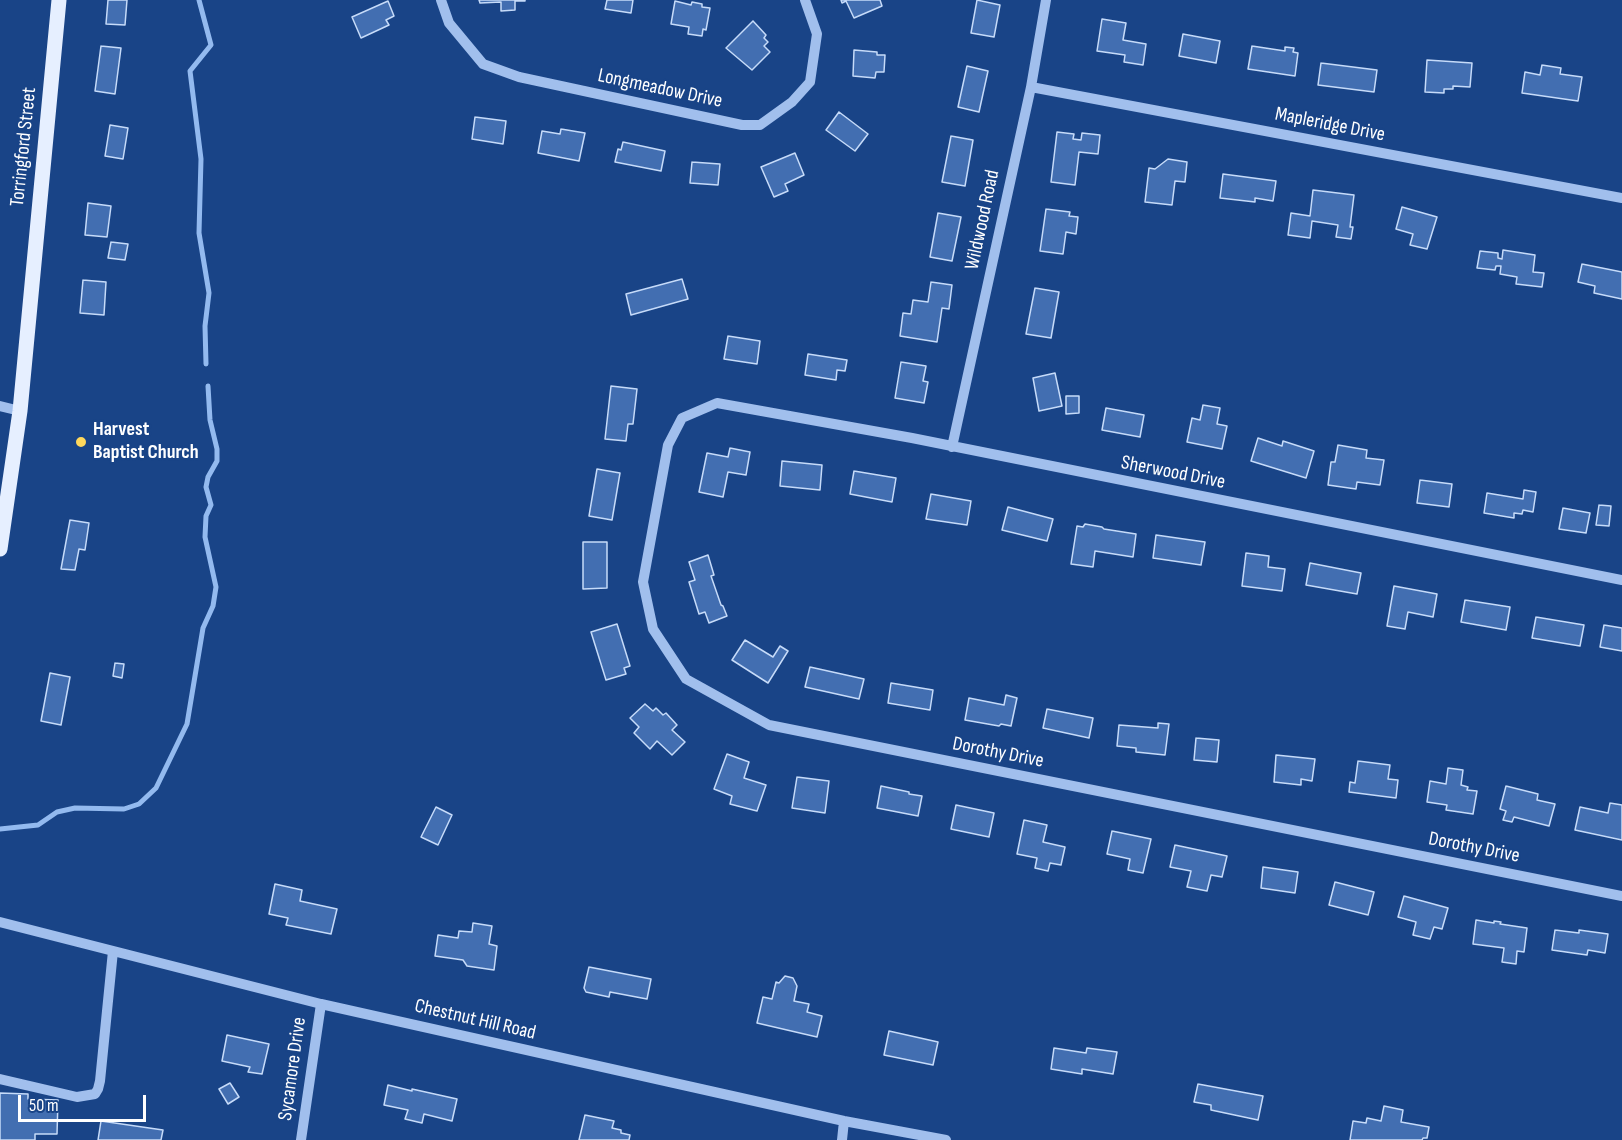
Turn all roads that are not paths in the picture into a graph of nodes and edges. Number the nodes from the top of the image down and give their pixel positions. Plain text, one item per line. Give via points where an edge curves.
1 (59, 0) edge
2 (441, 0) edge
3 (804, 0) edge
4 (1046, 0) edge
5 (1031, 87) junction
6 (1622, 198) edge
7 (717, 404) joint
8 (0, 406) edge
9 (20, 411) junction
10 (952, 447) junction
11 (0, 549) edge
12 (1622, 580) edge
13 (1622, 896) edge
14 (0, 922) edge
15 (113, 951) junction
16 (321, 1004) junction
17 (0, 1079) edge
18 (844, 1121) junction
19 (301, 1140) edge
20 (842, 1140) edge
21 (946, 1140) edge

1 - 9 main road, Torringford Street
2 - 3 street, Longmeadow Drive via 449,23 483,64 519,77 742,125 760,125 792,102 810,82 817,34
4 - 5 street, Wildwood Road
5 - 6 street, Mapleridge Drive
5 - 10 street, Wildwood Road
7 - 10 street, Sherwood Drive
7 - 13 street, Dorothy Drive via 682,418 668,445 643,582 653,629 686,679 769,725
8 - 9 street
9 - 11 main road, Torringford Street
10 - 12 street, Sherwood Drive
14 - 15 street, Chestnut Hill Road
15 - 16 street, Chestnut Hill Road
15 - 17 street via 100,1081 95,1094 77,1097
16 - 18 street, Chestnut Hill Road
16 - 19 street, Sycamore Drive
18 - 20 street
18 - 21 street, Chestnut Hill Road

